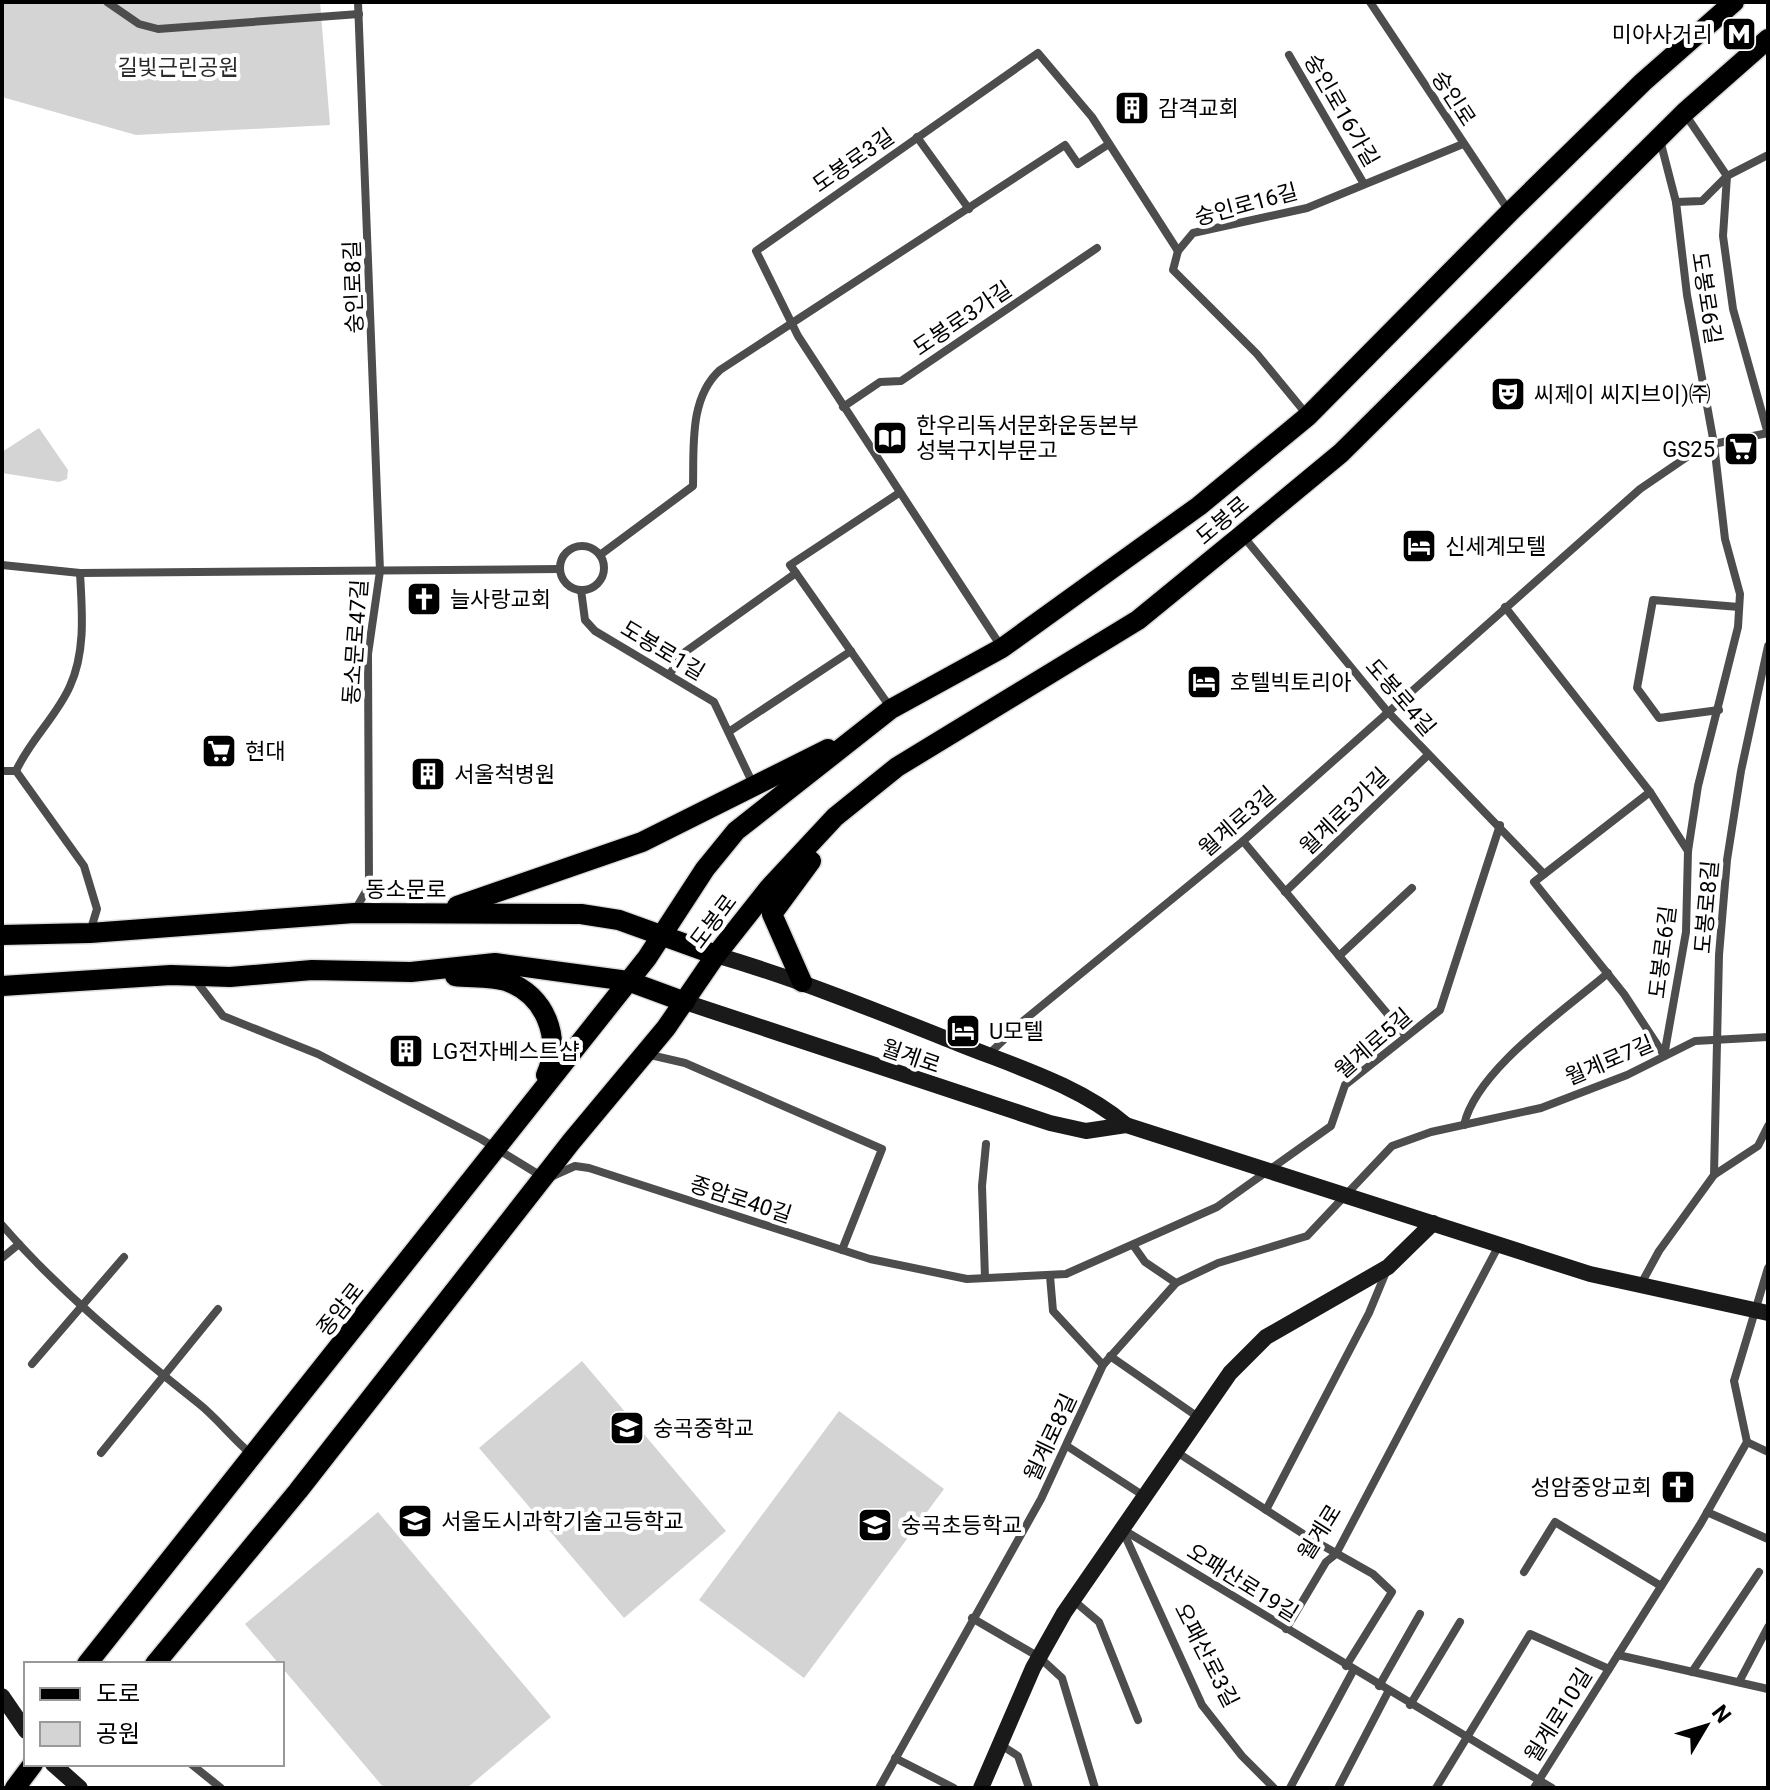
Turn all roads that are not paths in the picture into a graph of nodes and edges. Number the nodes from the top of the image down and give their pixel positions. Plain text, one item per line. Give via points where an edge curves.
1 (107, 2) edge
2 (358, 2) edge
3 (1370, 2) edge
4 (1734, 2) edge
5 (359, 14) junction
6 (1768, 39) edge
7 (1038, 53) joint
8 (1289, 55) dead end
9 (1685, 112) junction
10 (917, 137) junction
11 (1659, 138) junction
12 (1109, 144) junction
13 (1463, 144) junction
14 (1768, 155) edge
15 (1727, 176) junction
16 (1364, 184) junction
17 (1676, 202) junction
18 (969, 209) junction
19 (1510, 212) junction
20 (1097, 248) dead end
21 (1178, 251) junction
22 (791, 323) junction
23 (843, 407) junction
24 (1308, 416) junction
25 (1768, 433) edge
26 (1714, 444) junction
27 (899, 493) junction
28 (1242, 535) junction
29 (600, 555) junction
30 (2, 565) edge
31 (559, 569) junction
32 (380, 571) junction
33 (80, 573) junction
34 (796, 573) junction
35 (581, 590) junction
36 (1505, 607) junction
37 (1739, 607) junction
38 (1768, 646) edge
39 (1002, 648) junction
40 (851, 651) junction
41 (669, 675) junction
42 (891, 709) junction
43 (1719, 710) junction
44 (1387, 711) junction
45 (730, 731) junction
46 (853, 737) junction
47 (1428, 755) junction
48 (897, 767) junction
49 (2, 771) edge
50 (16, 771) junction
51 (753, 784) junction
52 (1650, 792) junction
53 (1500, 825) junction
54 (1243, 841) junction
55 (1688, 851) junction
56 (1544, 874) junction
57 (1412, 888) dead end
58 (1285, 892) junction
59 (354, 913) junction
60 (432, 913) junction
61 (90, 933) junction
62 (2, 935) edge
63 (661, 935) junction
64 (716, 955) junction
65 (1339, 956) junction
66 (411, 972) junction
67 (1608, 973) junction
68 (192, 976) junction
69 (628, 981) junction
70 (802, 982) junction
71 (2, 986) edge
72 (685, 1002) junction
73 (1406, 1036) junction
74 (1768, 1037) edge
75 (1717, 1039) junction
76 (645, 1053) junction
77 (987, 1055) junction
78 (1664, 1056) junction
79 (540, 1089) junction
80 (1126, 1125) junction
81 (1464, 1125) junction
82 (1768, 1126) edge
83 (986, 1144) dead end
84 (496, 1148) junction
85 (1267, 1170) junction
86 (1714, 1175) junction
87 (546, 1179) junction
88 (1345, 1197) junction
89 (1433, 1223) junction
90 (2, 1225) edge
91 (19, 1244) junction
92 (1500, 1244) junction
93 (1133, 1245) junction
94 (842, 1250) junction
95 (124, 1257) dead end
96 (2, 1258) edge
97 (1388, 1267) junction
98 (1768, 1268) edge
99 (1050, 1276) junction
100 (985, 1278) junction
101 (1176, 1283) junction
102 (1641, 1285) junction
103 (80, 1307) junction
104 (218, 1309) dead end
105 (1760, 1310) edge
106 (1110, 1356) junction
107 (32, 1364) dead end
108 (1103, 1365) junction
109 (163, 1376) junction
110 (1198, 1417) junction
111 (1747, 1442) junction
112 (1067, 1446) junction
113 (1174, 1450) junction
114 (1768, 1452) edge
115 (101, 1453) dead end
116 (255, 1456) junction
117 (1144, 1496) junction
118 (1266, 1510) junction
119 (1707, 1512) junction
120 (1122, 1528) junction
121 (1768, 1539) edge
122 (1336, 1554) junction
123 (1524, 1572) dead end
124 (1759, 1572) dead end
125 (1661, 1586) junction
126 (1073, 1600) junction
127 (1420, 1614) dead end
128 (972, 1618) junction
129 (1460, 1622) dead end
130 (1768, 1627) edge
131 (1286, 1629) junction
132 (1618, 1655) junction
133 (1039, 1657) junction
134 (89, 1662) edge
135 (157, 1662) edge
136 (1350, 1668) junction
137 (1609, 1669) junction
138 (1692, 1672) junction
139 (1739, 1682) junction
140 (1379, 1686) junction
141 (1768, 1689) edge
142 (1388, 1692) junction
143 (2, 1696) edge
144 (1410, 1705) junction
145 (1138, 1720) dead end
146 (24, 1728) edge
147 (1466, 1738) junction
148 (1000, 1744) junction
149 (895, 1758) junction
150 (32, 1766) edge
151 (55, 1766) edge
152 (194, 1766) edge
153 (1266, 1780) junction
154 (1536, 1784) edge
155 (15, 1788) edge
156 (80, 1788) edge
157 (221, 1788) edge
158 (879, 1788) edge
159 (954, 1788) edge
160 (981, 1788) edge
161 (1029, 1788) edge
162 (1095, 1788) edge
163 (1258, 1788) edge
164 (1274, 1788) edge
165 (1290, 1788) edge
166 (1338, 1788) edge
167 (1436, 1788) edge
168 (1552, 1788) edge

1 - 5 street via 139,24 158,29
2 - 5 street, 숭인로8길
3 - 13 street, 숭인로
4 - 19 main road, 도봉로
5 - 32 street, 숭인로8길
6 - 9 main road, 도봉로
7 - 10 street, 도봉로3길
7 - 12 street, 숭인로16길
8 - 16 street, 숭인로16가길
9 - 11 main road, 도봉로
9 - 15 street
10 - 18 street
10 - 22 street, 도봉로3길 via 756,251
11 - 17 street, 도봉로6길
11 - 28 main road, 도봉로 via 1341,453
12 - 18 street via 1078,164 1065,145
12 - 21 street, 숭인로16길
13 - 16 street, 숭인로16길
13 - 19 street, 숭인로
14 - 15 street
15 - 17 street via 1702,201
15 - 25 street via 1723,236 1733,309
16 - 21 street, 숭인로16길 via 1307,208 1193,233
17 - 26 street, 도봉로6길
18 - 22 street
19 - 24 main road, 도봉로
20 - 23 street, 도봉로3가길 via 901,381 880,382
21 - 24 street via 1173,270 1257,354
22 - 23 street, 도봉로3길
22 - 29 street via 706,383 695,431 693,486
23 - 27 street, 도봉로3길
24 - 39 main road, 도봉로 via 1199,506
25 - 26 street, 월계로3길
26 - 36 street, 월계로3길 via 1703,446 1640,489
26 - 37 street, 도봉로6길
27 - 34 street via 790,565
27 - 39 street, 도봉로3길
28 - 44 street, 도봉로4길
28 - 48 main road, 도봉로 via 1138,620
29 - 31 street via 593,548 574,547
29 - 35 street via 604,564 599,582
30 - 33 street, 동소문로47길
31 - 32 street
31 - 35 street via 564,580
32 - 33 street, 동소문로47길
32 - 59 street, 동소문로47길 via 368,654 369,886
33 - 50 street via 83,632 70,686
34 - 40 street
34 - 41 street via 685,652
35 - 41 street, 도봉로1길 via 585,620 595,631
36 - 44 street, 월계로3길
36 - 52 street
37 - 43 street, 도봉로6길
37 - 43 street via 1653,600 1637,688 1659,718
38 - 75 street, 도봉로8길 via 1727,860
39 - 42 main road, 도봉로
40 - 42 street
40 - 45 street
41 - 45 street, 도봉로1길 via 714,702
42 - 46 main road, 도봉로
43 - 55 street, 도봉로6길 via 1698,786
44 - 47 street, 도봉로4길
44 - 54 street, 월계로3길
45 - 51 street, 도봉로1길
46 - 51 main road
46 - 63 main road, 도봉로 via 736,831
47 - 53 street, 도봉로4길
47 - 58 street, 월계로3가길
48 - 64 main road, 도봉로 via 835,817
48 - 70 main road via 825,844 772,914
49 - 50 street
50 - 61 street via 84,866 97,909
51 - 60 main road via 642,842
52 - 55 street
52 - 56 street
53 - 56 street, 도봉로4길
53 - 73 street, 월계로5길 via 1440,1010
54 - 58 street
54 - 77 street, 월계로3길
55 - 78 street, 도봉로6길 via 1686,932
56 - 67 street, 도봉로4길 via 1534,882
57 - 65 street
58 - 65 street
59 - 60 main road, 동소문로
59 - 61 main road, 동소문로
60 - 63 main road, 동소문로 via 581,914
61 - 62 main road, 동소문로
63 - 64 main road, 동소문로
63 - 69 main road, 도봉로
64 - 70 main road, 월계로
64 - 72 main road, 도봉로
65 - 73 street
66 - 68 main road
66 - 69 main road via 495,963
66 - 79 main road via 506,981 530,995 554,1037 552,1062
67 - 78 street, 도봉로4길
67 - 81 street via 1494,1072 1469,1105
68 - 71 main road
68 - 84 street via 223,1016 318,1054
69 - 72 main road
69 - 79 main road, 종암로
70 - 77 main road, 월계로
72 - 76 main road
72 - 80 main road, 월계로 via 1050,1123 1086,1131
73 - 85 street, 월계로5길 via 1345,1085 1331,1126
74 - 75 street, 월계로7길
75 - 78 street, 월계로7길 via 1695,1041
75 - 86 street, 도봉로8길
76 - 87 main road
76 - 94 street via 685,1063 882,1149
77 - 80 main road, 월계로 via 1100,1103
78 - 81 street, 월계로7길 via 1541,1108
79 - 84 main road, 종암로
80 - 85 main road, 월계로
81 - 88 street, 월계로7길 via 1392,1146
82 - 86 street via 1758,1146
83 - 100 street
84 - 87 street
84 - 116 main road, 종암로
85 - 88 main road, 월계로
85 - 93 street, 종암로40길 via 1217,1207
86 - 102 street
87 - 94 street, 종암로40길 via 575,1166 589,1168
87 - 135 main road
88 - 89 main road, 월계로
88 - 101 street, 월계로8길 via 1307,1236 1218,1263
89 - 92 main road, 월계로
89 - 97 main road
90 - 91 street
91 - 96 street
91 - 103 street
92 - 102 main road, 월계로
92 - 122 street, 월계로
93 - 99 street, 종암로40길
93 - 101 street via 1145,1262
94 - 100 street, 종암로40길 via 967,1279
95 - 103 street
97 - 110 main road via 1266,1337 1230,1373
97 - 118 street
98 - 105 street
99 - 100 street, 종암로40길
99 - 108 street via 1053,1311
101 - 106 street, 월계로8길
102 - 105 main road, 월계로
103 - 107 street
103 - 109 street
104 - 109 street
105 - 111 street via 1734,1381
106 - 108 street, 월계로8길
106 - 110 street
108 - 112 street, 월계로8길
109 - 115 street
109 - 116 street
110 - 113 main road
111 - 114 street
111 - 119 street, 월계로10길
112 - 117 street
112 - 128 street, 월계로8길
113 - 117 main road
113 - 118 street
116 - 134 main road, 종암로
117 - 120 main road
118 - 122 street
119 - 121 street
119 - 125 street, 월계로10길
120 - 126 main road
120 - 131 street, 오패산로19길
120 - 153 street, 오패산로3길 via 1202,1705
122 - 131 street, 월계로
122 - 136 street via 1373,1574 1392,1592
123 - 125 street via 1555,1522
124 - 138 street
125 - 132 street, 월계로10길
126 - 133 main road
126 - 145 street via 1099,1622
127 - 140 street
128 - 133 street
128 - 149 street, 월계로8길
129 - 144 street
130 - 139 street
131 - 136 street, 오패산로19길
132 - 137 street, 월계로10길
132 - 138 street
133 - 148 main road
133 - 162 street via 1062,1678
136 - 140 street, 오패산로19길
136 - 165 street
137 - 147 street, 월계로10길 via 1530,1634
137 - 154 street, 월계로10길
138 - 139 street
139 - 141 street
140 - 142 street, 오패산로19길
142 - 144 street, 오패산로19길
142 - 166 street
143 - 146 main road
144 - 147 street, 오패산로19길
147 - 154 street, 오패산로19길
147 - 167 street
148 - 160 main road
148 - 161 street via 1018,1756
149 - 158 street, 월계로8길
149 - 159 street
150 - 155 main road
151 - 156 main road
152 - 157 street
153 - 163 street
153 - 164 street, 오패산로3길
154 - 168 street, 오패산로19길

